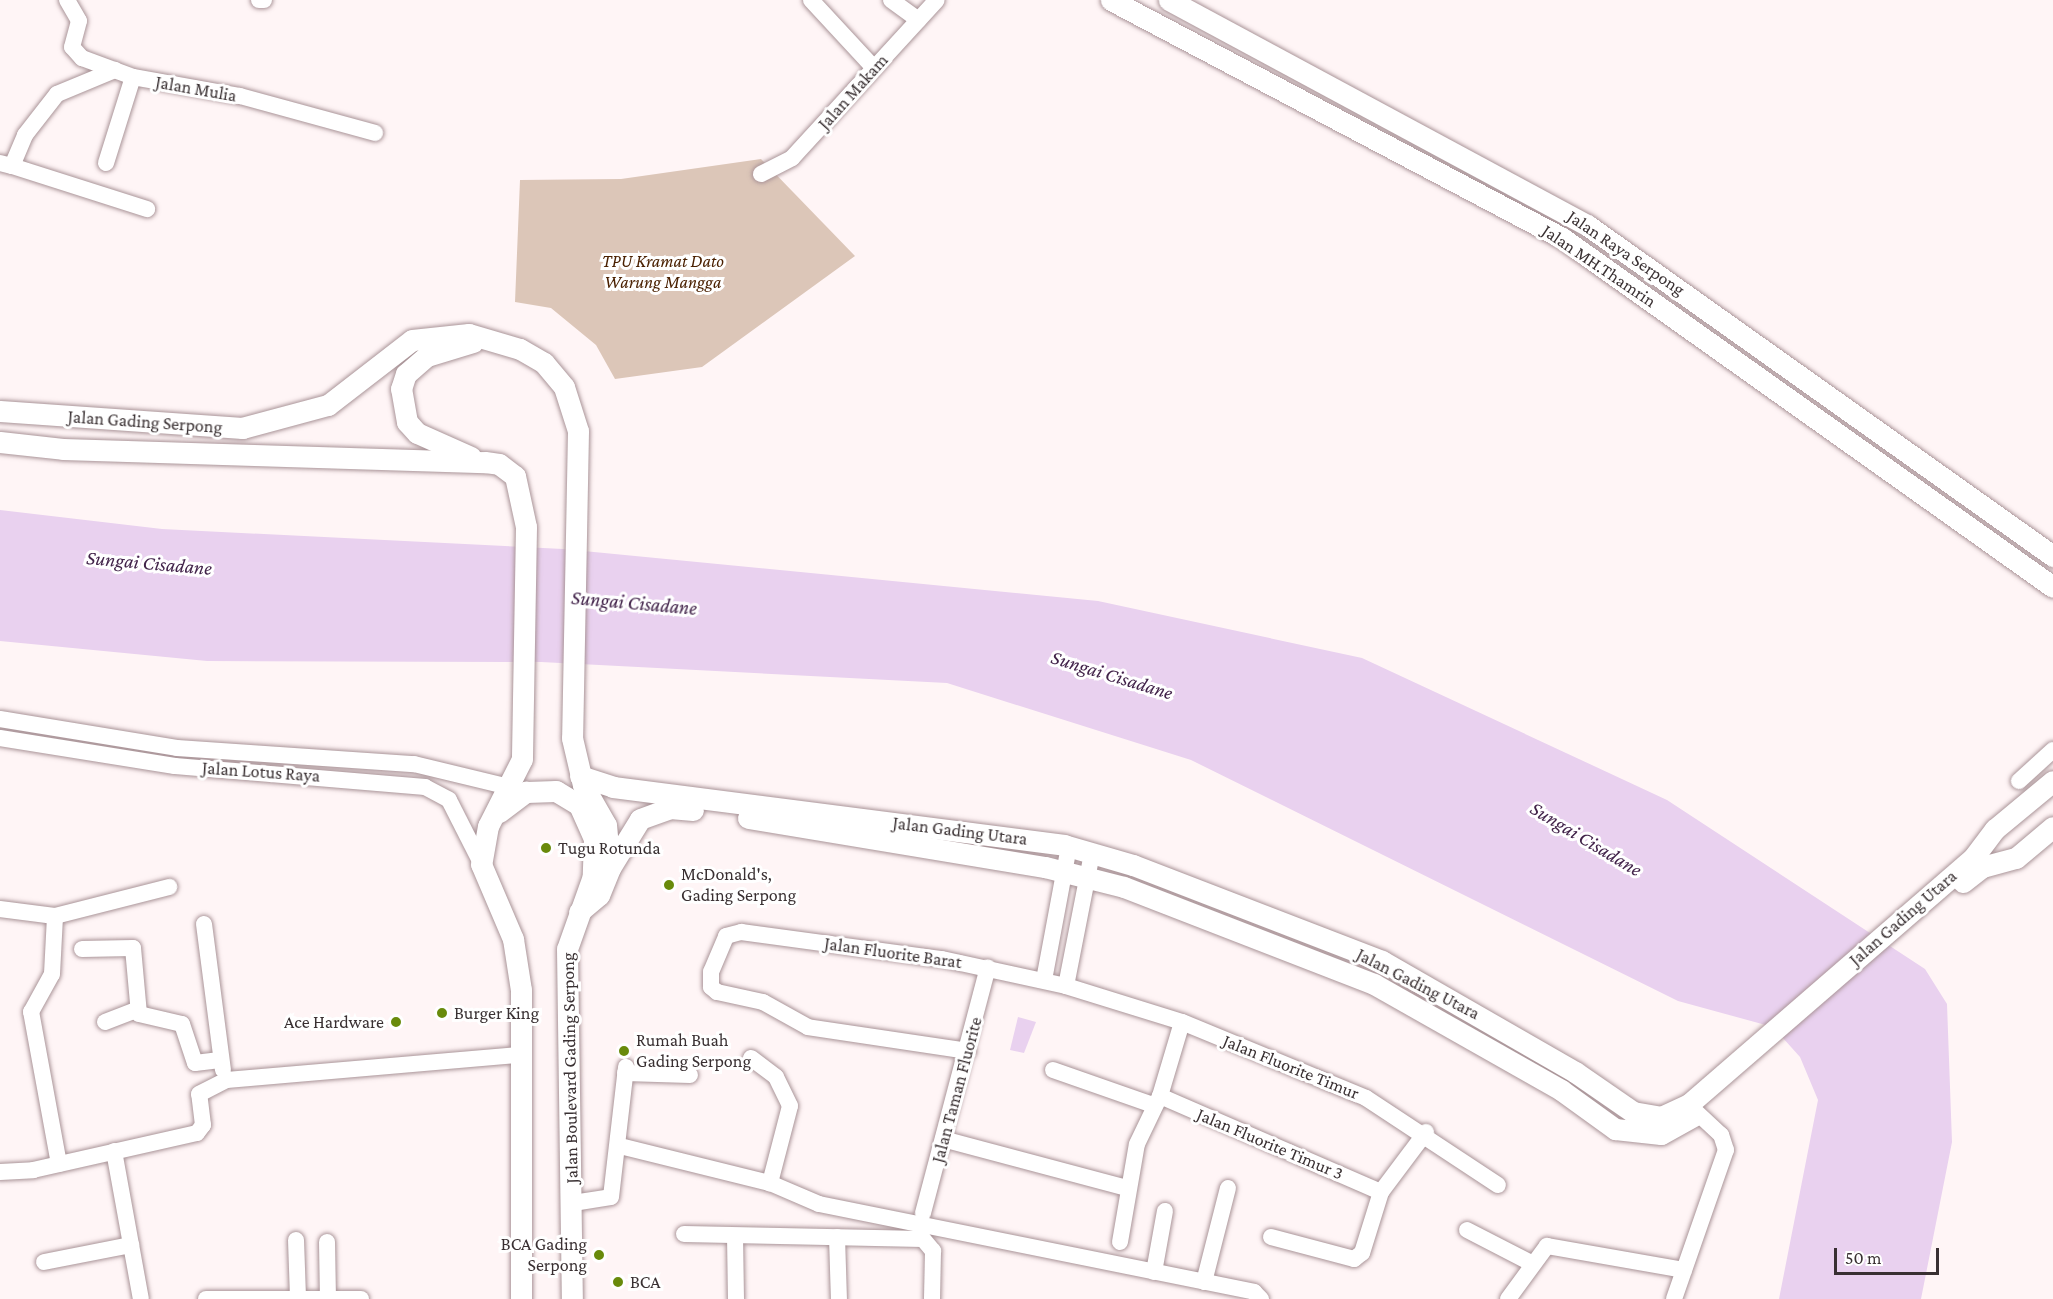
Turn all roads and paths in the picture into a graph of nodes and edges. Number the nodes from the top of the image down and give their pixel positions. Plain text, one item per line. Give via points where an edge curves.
1 (68, 0) edge
2 (259, 0) edge
3 (264, 0) edge
4 (811, 0) edge
5 (891, 0) edge
6 (937, 0) edge
7 (1111, 0) edge
8 (1169, 0) edge
9 (919, 20) junction
10 (1218, 28) junction
11 (1204, 50) junction
12 (874, 68) junction
13 (115, 70) junction
14 (132, 77) junction
15 (375, 133) dead end
16 (6, 164) edge
17 (106, 164) dead end
18 (761, 174) dead end
19 (147, 209) dead end
20 (491, 339) junction
21 (0, 411) edge
22 (0, 442) edge
23 (485, 462) junction
24 (2053, 556) edge
25 (2053, 587) edge
26 (0, 719) edge
27 (0, 738) edge
28 (2053, 750) edge
29 (436, 769) junction
30 (582, 780) junction
31 (2019, 781) dead end
32 (2053, 781) edge
33 (425, 787) junction
34 (509, 787) junction
35 (490, 821) junction
36 (2053, 827) edge
37 (1070, 846) junction
38 (1092, 853) junction
39 (481, 863) junction
40 (610, 868) junction
41 (1065, 871) junction
42 (1087, 877) junction
43 (1957, 879) junction
44 (169, 887) dead end
45 (0, 909) edge
46 (579, 912) junction
47 (56, 916) junction
48 (204, 924) dead end
49 (82, 949) dead end
50 (988, 967) junction
51 (1044, 980) junction
52 (1066, 986) junction
53 (137, 1010) junction
54 (105, 1022) dead end
55 (1182, 1022) junction
56 (968, 1051) junction
57 (520, 1055) junction
58 (751, 1058) dead end
59 (220, 1060) junction
60 (1053, 1070) dead end
61 (690, 1075) dead end
62 (226, 1080) junction
63 (1156, 1100) junction
64 (1702, 1102) junction
65 (1618, 1103) junction
66 (1605, 1123) junction
67 (1426, 1132) junction
68 (943, 1139) junction
69 (620, 1146) junction
70 (114, 1151) junction
71 (58, 1164) junction
72 (0, 1173) edge
73 (770, 1183) junction
74 (1498, 1185) dead end
75 (1127, 1188) junction
76 (1228, 1188) dead end
77 (1381, 1192) junction
78 (573, 1203) junction
79 (1165, 1211) dead end
80 (924, 1213) dead end
81 (1467, 1230) dead end
82 (684, 1234) dead end
83 (735, 1236) junction
84 (837, 1237) junction
85 (1271, 1237) dead end
86 (296, 1240) dead end
87 (327, 1242) dead end
88 (1120, 1242) dead end
89 (131, 1245) junction
90 (44, 1262) dead end
91 (1533, 1264) junction
92 (1684, 1270) junction
93 (1154, 1272) junction
94 (1204, 1282) junction
95 (298, 1298) junction
96 (328, 1298) edge
97 (141, 1299) edge
98 (206, 1299) edge
99 (361, 1299) edge
100 (521, 1299) edge
101 (572, 1299) edge
102 (736, 1299) edge
103 (839, 1299) edge
104 (932, 1299) edge
105 (1261, 1299) edge
106 (1508, 1299) edge
107 (1674, 1299) edge

1 - 13 street, Jalan Mulia via 79,21 74,50
2 - 3 street
4 - 12 street
5 - 9 street
6 - 9 street, Jalan Makam
7 - 11 main road, Jalan MH.Thamrin
8 - 10 main road, Jalan Raya Serpong
9 - 12 street, Jalan Makam
10 - 11 main road
10 - 24 main road, Jalan Raya Serpong via 1587,225
11 - 25 main road, Jalan MH.Thamrin via 1562,238
12 - 18 street, Jalan Makam via 792,158
13 - 14 street, Jalan Mulia
13 - 16 street via 57,94
14 - 15 street, Jalan Mulia via 240,96
14 - 17 street
16 - 19 street
20 - 21 main road, Jalan Gading Serpong via 469,334 412,340 328,405 242,428
20 - 23 main road via 427,356 406,374 401,389 407,422 417,434
20 - 30 main road, Jalan Gading Serpong via 544,363 564,387 578,431 572,738
22 - 23 main road, Jalan Gading Serpong via 63,449
23 - 34 main road, Jalan Gading Serpong via 499,464 515,476 526,527 524,736 522,759
26 - 29 street, Jalan Lotus Raya via 177,748
27 - 33 street, Jalan Lotus Raya via 175,766
28 - 31 street
29 - 33 street
29 - 34 street, Jalan Lotus Raya
30 - 37 main road, Jalan Gading Utara
30 - 40 main road via 606,825
32 - 43 main road, Jalan Gading Utara via 1995,829
33 - 39 street, Jalan Lotus Raya via 449,800
34 - 35 main road
35 - 39 main road
35 - 46 main road, Jalan Boulevard Gading Serpong via 514,798 532,791 556,791 579,805 596,853
36 - 43 main road, Jalan Gading Utara via 2016,858
37 - 38 main road, Jalan Gading Utara
37 - 41 street
38 - 42 street
38 - 65 main road, Jalan Gading Utara via 1382,961 1575,1072
39 - 57 main road via 517,956
40 - 41 main road, Jalan Gading Utara via 640,819 670,807
40 - 46 main road via 600,895
41 - 42 main road, Jalan Gading Utara
41 - 51 street
42 - 52 street
42 - 66 main road, Jalan Gading Utara via 1374,984 1562,1090
43 - 64 main road, Jalan Gading Utara
44 - 47 street
45 - 47 street
46 - 78 main road, Jalan Boulevard Gading Serpong via 567,949
47 - 71 street via 52,974 31,1012
48 - 59 street
49 - 53 street via 133,948
50 - 51 street, Jalan Fluorite Barat
50 - 56 street, Jalan Taman Fluorite
50 - 56 street, Jalan Fluorite Barat via 741,932 726,936 711,972 711,987 717,992 763,1002 821,1031
51 - 52 street, Jalan Fluorite Barat
52 - 55 street, Jalan Fluorite Timur
53 - 54 street
53 - 59 street via 182,1024 195,1063
55 - 63 street
55 - 67 street, Jalan Fluorite Timur via 1366,1098
56 - 68 street, Jalan Taman Fluorite
57 - 62 street
57 - 100 main road
58 - 73 street via 776,1077 790,1106
59 - 62 street
60 - 63 street, Jalan Fluorite Timur 3
61 - 69 street via 626,1070
62 - 70 street via 199,1094 200,1131
63 - 75 street
63 - 77 street, Jalan Fluorite Timur 3
64 - 65 main road, Jalan Gading Utara via 1670,1115 1639,1114
64 - 66 main road, Jalan Gading Utara via 1661,1134 1632,1134
64 - 92 street via 1726,1150
65 - 66 main road
67 - 74 street, Jalan Fluorite Timur
67 - 77 street
68 - 75 street
68 - 80 street, Jalan Taman Fluorite
69 - 73 street
69 - 78 street via 610,1199
70 - 71 street
70 - 89 street
71 - 72 street
73 - 93 street via 819,1204
75 - 88 street
76 - 94 street
77 - 85 street via 1362,1253 1354,1259
78 - 101 main road, Jalan Boulevard Gading Serpong
79 - 93 street
81 - 91 street
82 - 83 street
83 - 84 street
83 - 102 street
84 - 103 street
84 - 104 street via 928,1242 933,1251
86 - 95 street
87 - 96 street
89 - 90 street
89 - 97 street
91 - 92 street via 1544,1248 1555,1245
91 - 106 street
92 - 107 street
93 - 94 street
94 - 105 street via 1254,1292
95 - 96 street
95 - 98 street
96 - 99 street

